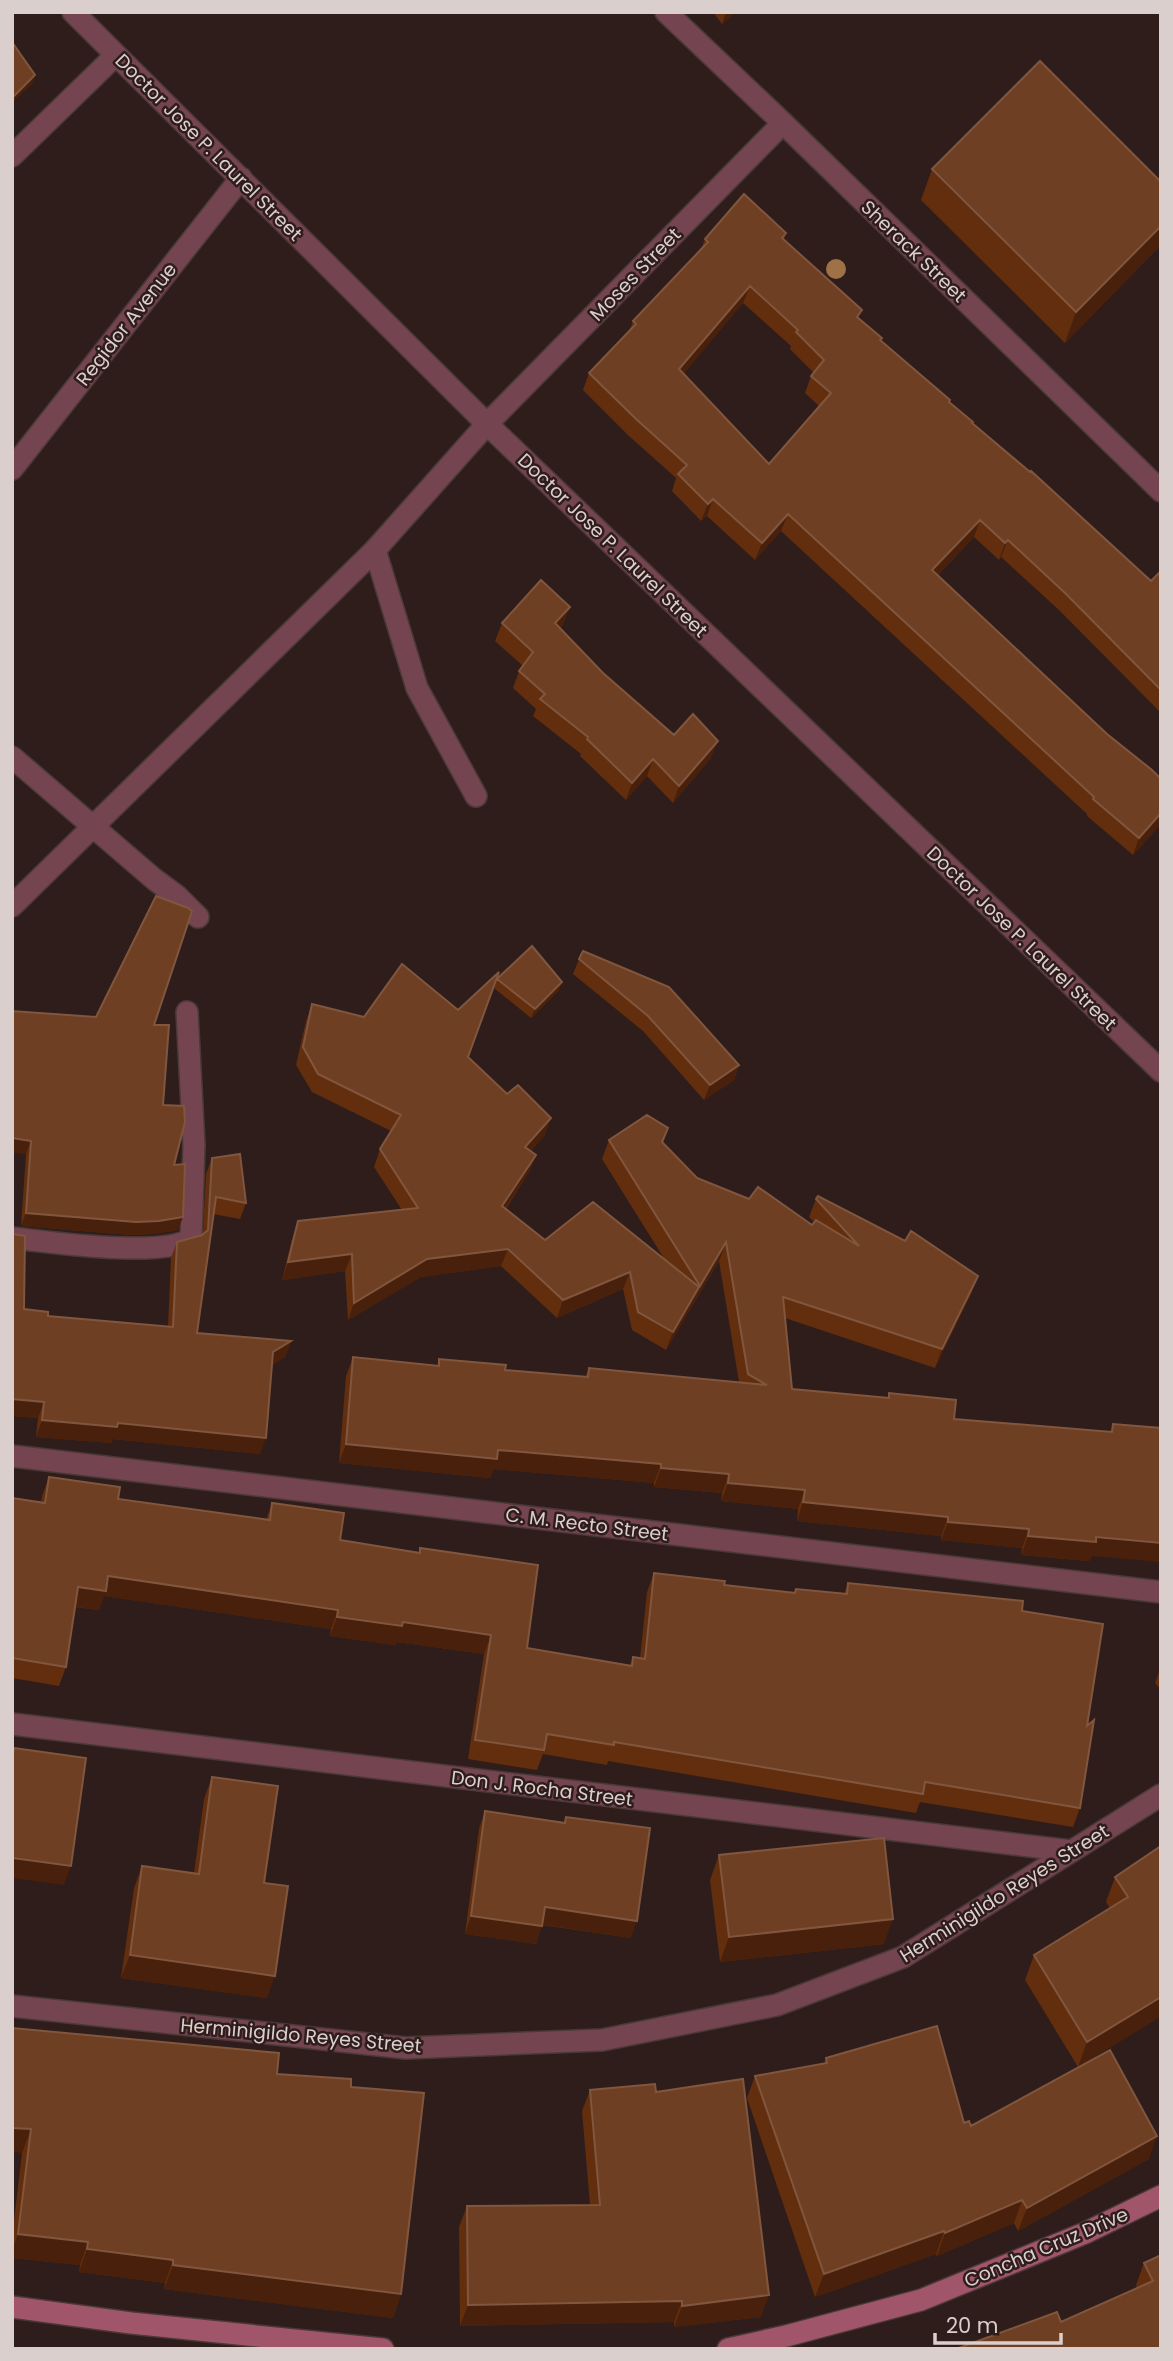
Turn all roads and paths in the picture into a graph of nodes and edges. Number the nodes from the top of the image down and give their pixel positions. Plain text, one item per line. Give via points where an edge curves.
1 (73, 12) edge
2 (666, 12) edge
3 (116, 55) junction
4 (783, 123) junction
5 (12, 156) edge
6 (241, 178) junction
7 (487, 424) junction
8 (12, 469) edge
9 (1161, 491) edge
10 (375, 550) junction
11 (12, 757) edge
12 (476, 796) dead end
13 (93, 826) junction
14 (12, 906) edge
15 (198, 917) dead end
16 (187, 1012) dead end
17 (1161, 1071) edge
18 (12, 1238) edge
19 (12, 1455) edge
20 (1161, 1592) edge
21 (12, 1724) edge
22 (1161, 1795) edge
23 (1071, 1851) junction
24 (12, 2006) edge
25 (1161, 2196) edge
26 (12, 2307) edge
27 (383, 2349) edge
28 (728, 2349) edge

1 - 3 street, Doctor Jose P. Laurel Street
2 - 4 street, Sherack Street
3 - 5 street
3 - 6 street, Doctor Jose P. Laurel Street
4 - 7 street, Moses Street
4 - 9 street, Sherack Street
6 - 7 street, Doctor Jose P. Laurel Street
6 - 8 street, Regidor Avenue
7 - 10 street, Moses Street
7 - 17 street, Doctor Jose P. Laurel Street
10 - 12 street via 417,688
10 - 13 street, Moses Street
11 - 13 street
13 - 14 street, Moses Street
13 - 15 street
16 - 18 street via 194,1145 191,1239 181,1245 153,1247 82,1246
19 - 20 street, C. M. Recto Street
21 - 23 street, Don J. Rocha Street
22 - 23 street, Herminigildo Reyes Street
23 - 24 street, Herminigildo Reyes Street via 903,1957 777,2005 603,2040 406,2048
25 - 28 street, Concha Cruz Drive via 1085,2233 921,2300
26 - 27 street

